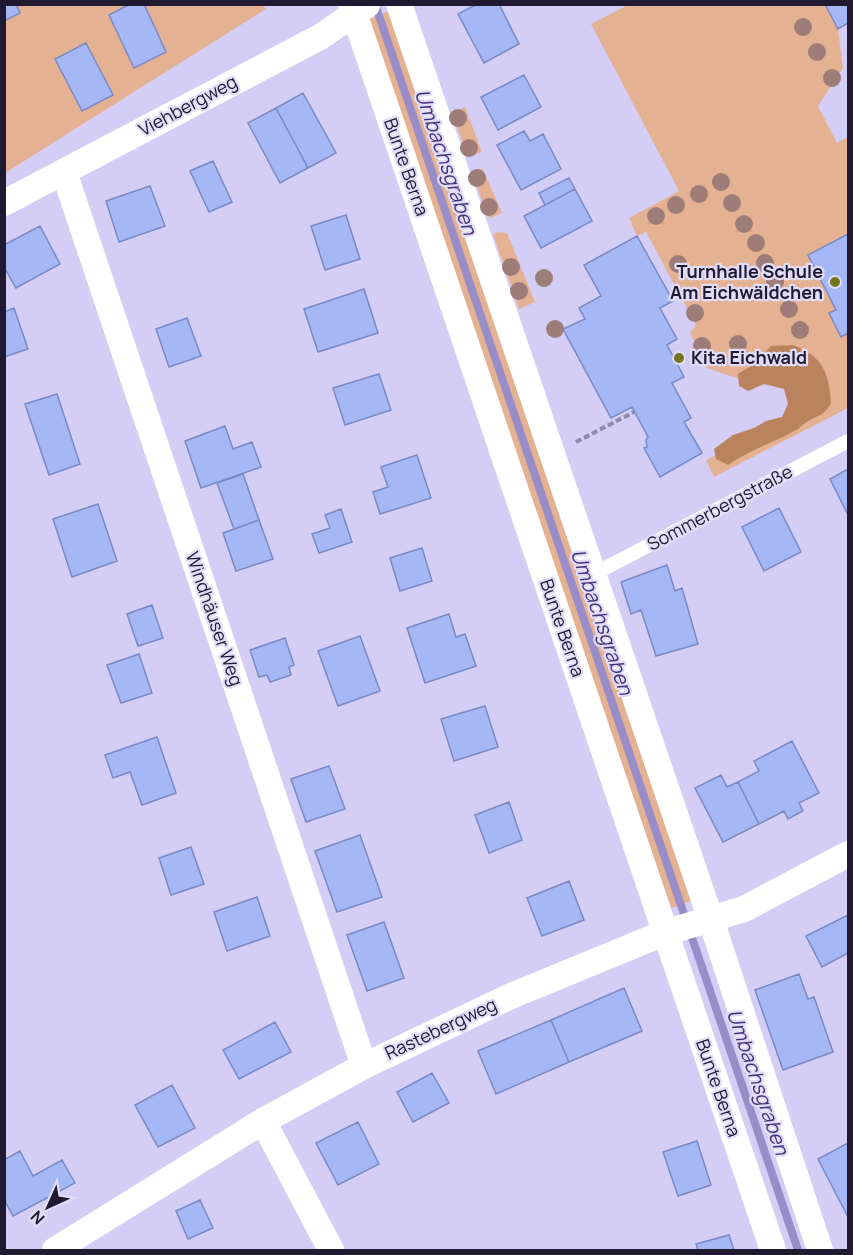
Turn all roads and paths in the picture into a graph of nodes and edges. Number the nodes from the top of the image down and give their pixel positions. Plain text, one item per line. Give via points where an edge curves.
1 (399, 4) edge
2 (360, 7) edge
3 (64, 172) junction
4 (4, 203) edge
5 (634, 411) dead end
6 (849, 441) edge
7 (573, 444) dead end
8 (592, 575) junction
9 (849, 854) edge
10 (688, 926) junction
11 (363, 1066) junction
12 (262, 1121) junction
13 (55, 1251) edge
14 (331, 1251) edge
15 (773, 1251) edge
16 (820, 1251) edge

1 - 8 street, Bunte Berna
2 - 3 street, Viehbergweg via 320,37
2 - 10 street, Bunte Berna
3 - 4 street, Viehbergweg
3 - 11 street, Windhäuser Weg
5 - 7 path
6 - 8 lane, Sommerbergstraße
8 - 10 street, Bunte Berna
9 - 10 street, Rastebergweg via 744,909
10 - 11 street, Rastebergweg via 511,996
10 - 15 street, Bunte Berna
10 - 16 street, Bunte Berna
11 - 12 street, Rastebergweg
12 - 13 street, Rastebergweg
12 - 14 street

